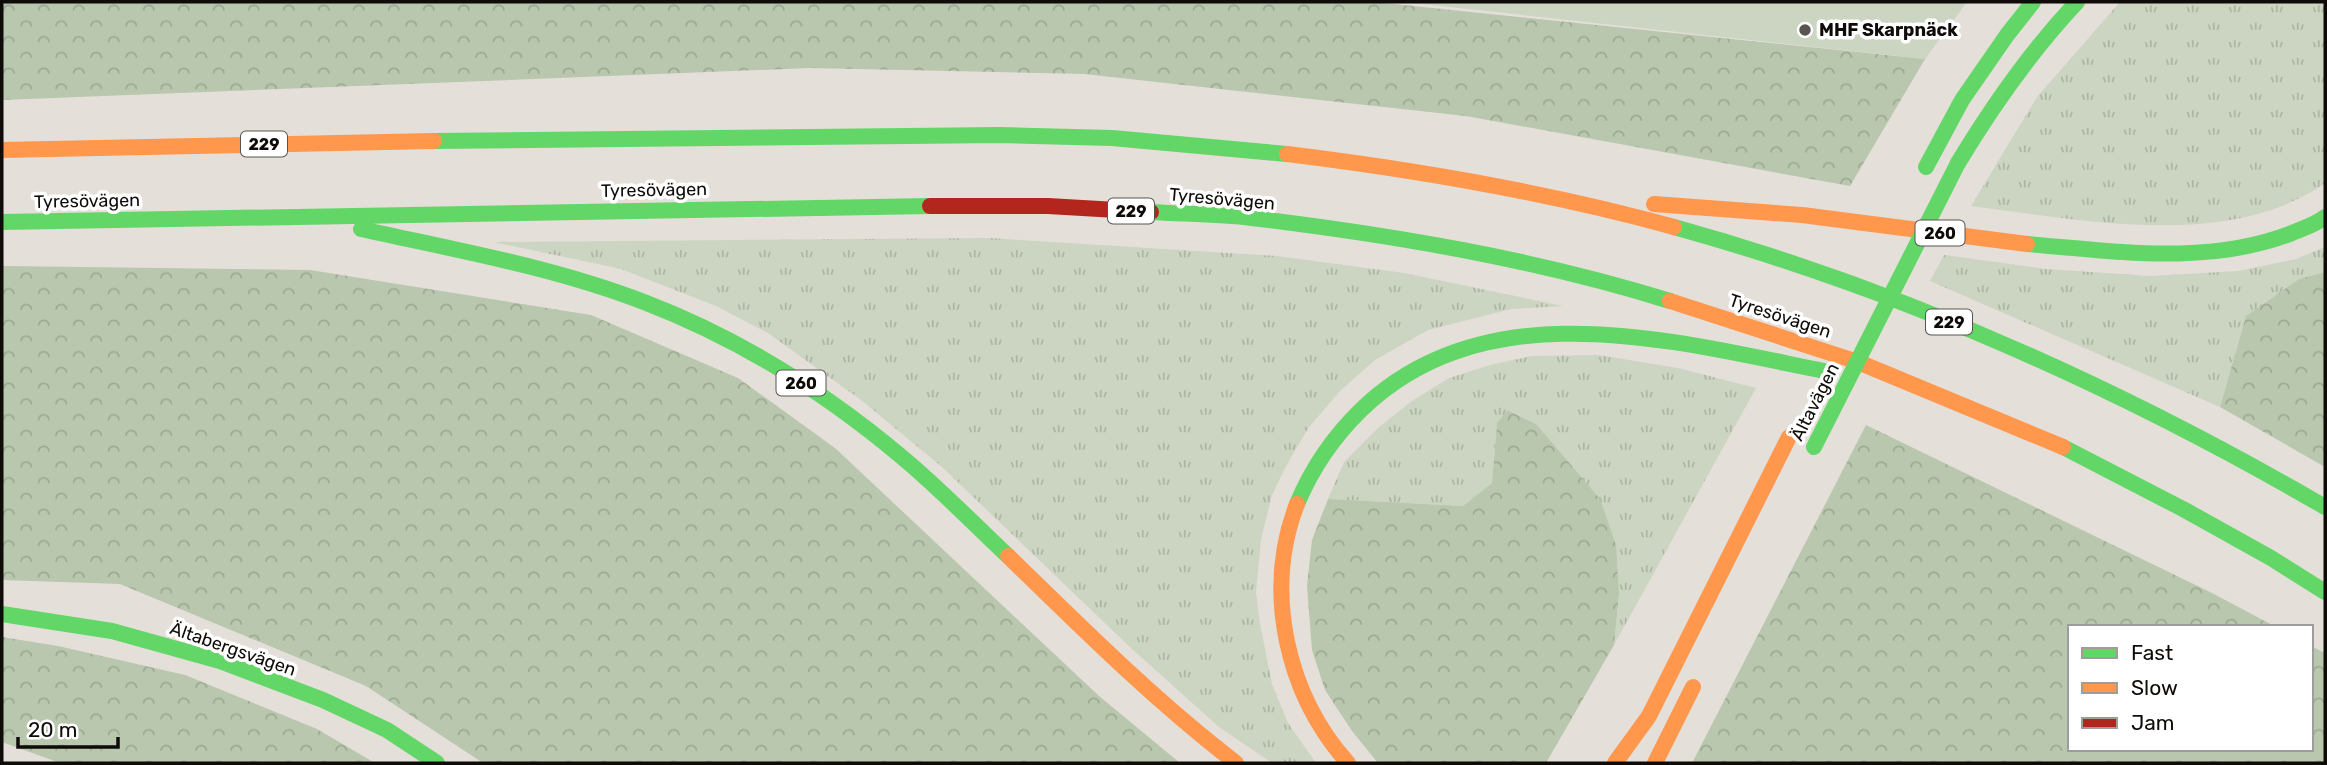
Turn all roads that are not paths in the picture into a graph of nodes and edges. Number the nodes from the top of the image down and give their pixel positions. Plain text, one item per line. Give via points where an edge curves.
1 (2033, 2) edge
2 (2077, 2) edge
3 (2, 150) edge
4 (1923, 173) dead end
5 (1549, 197) junction
6 (301, 215) junction
7 (1901, 216) dead end
8 (2325, 217) edge
9 (2, 222) edge
10 (1889, 241) dead end
11 (1870, 278) dead end
12 (1858, 302) dead end
13 (1839, 339) dead end
14 (1814, 388) dead end
15 (1936, 393) junction
16 (1792, 431) dead end
17 (1811, 453) dead end
18 (2325, 507) edge
19 (2325, 592) edge
20 (2, 614) edge
21 (1698, 678) dead end
22 (437, 763) edge
23 (1236, 763) edge
24 (1348, 763) edge
25 (1615, 763) edge
26 (1655, 763) edge

1 - 4 main road via 1962,100
2 - 17 main road, Ältavägen / 260, bridge via 1985,116
3 - 5 main road, 229 via 526,139 1028,136 1165,142 1310,157 1469,180
5 - 8 main road, 260 via 1802,215 2017,243 2159,254 2216,252 2269,242
5 - 18 main road, 229 via 1749,249 1896,300 2151,411
6 - 9 main road, Tyresövägen / 229
6 - 15 main road, Tyresövägen / 229 via 1048,206 1250,218 1518,260 1756,327
6 - 23 main road, 260 via 550,272 643,301 764,359 844,412 902,458 1149,692
7 - 10 main road, 260
11 - 12 main road
13 - 14 main road, Ältavägen
15 - 19 main road, Tyresövägen / 229 via 2079,454
15 - 24 main road via 1705,348 1566,332 1474,345 1434,358 1396,380 1334,437 1314,468 1294,510 1283,556 1281,606 1299,687 1317,723
16 - 25 main road, Ältavägen via 1649,716
20 - 22 main road, Ältabergsvägen via 112,631 220,661 387,730
21 - 26 main road

